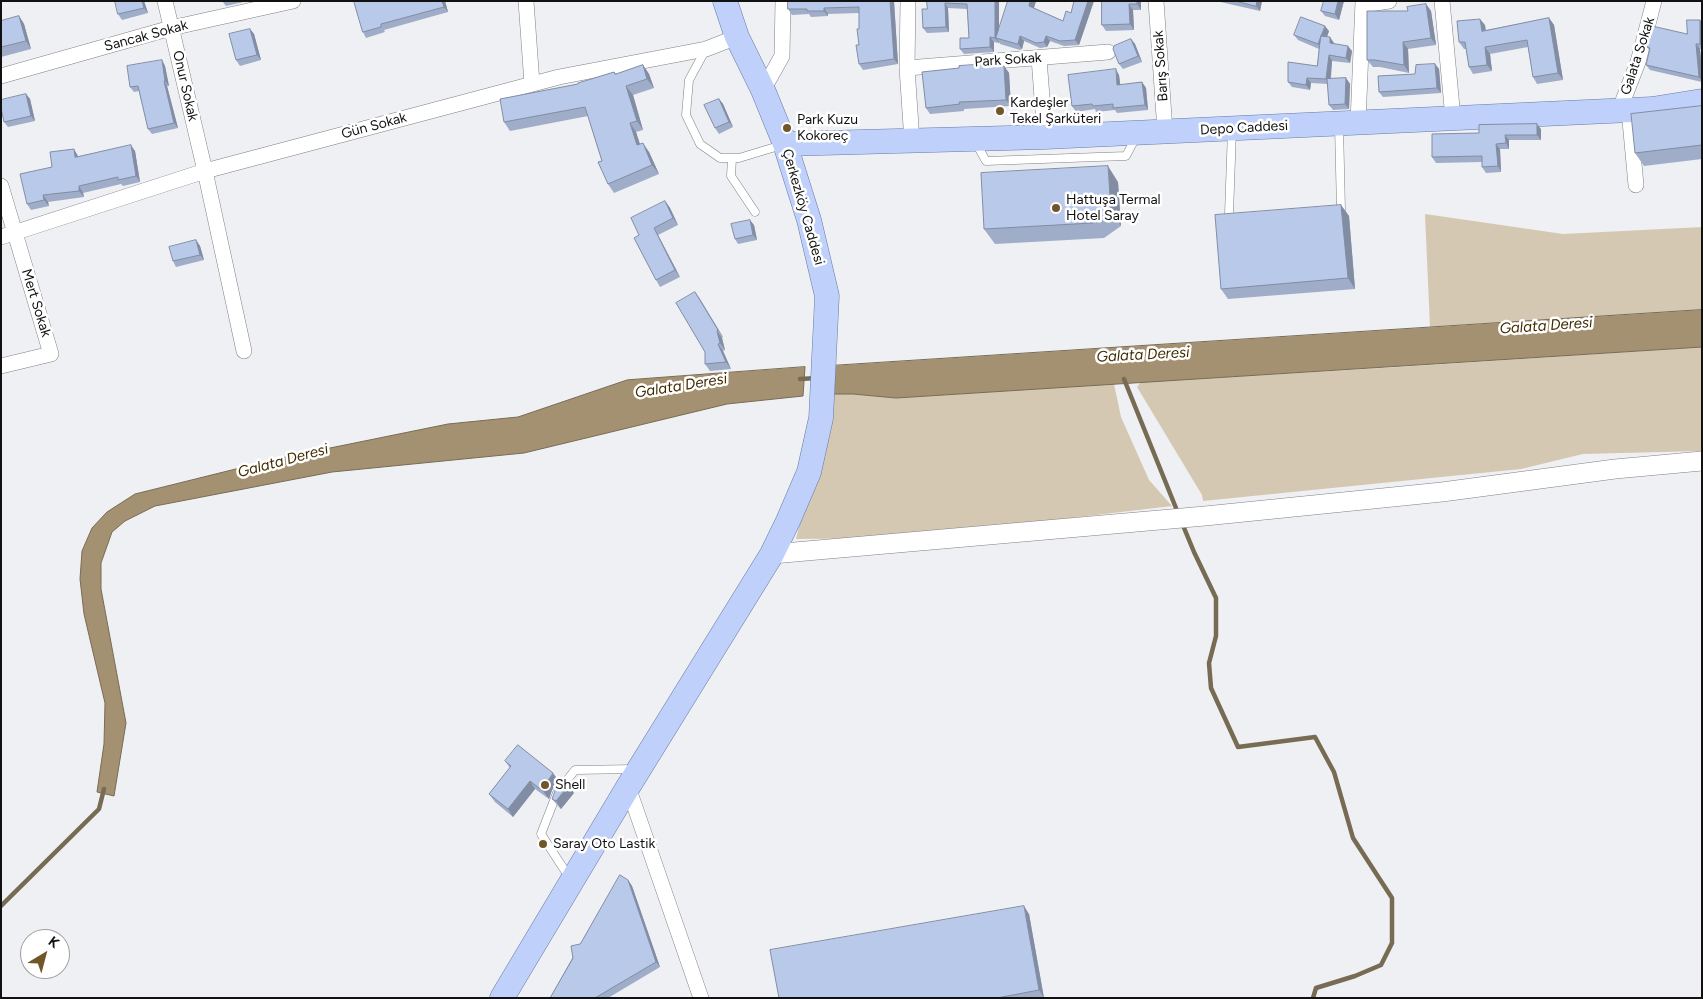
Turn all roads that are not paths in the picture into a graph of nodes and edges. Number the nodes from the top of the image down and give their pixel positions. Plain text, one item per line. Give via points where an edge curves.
1 (165, 1) edge
2 (292, 1) edge
3 (526, 1) edge
4 (725, 1) edge
5 (783, 1) edge
6 (908, 1) edge
7 (1156, 1) edge
8 (1389, 1) edge
9 (1442, 1) edge
10 (1654, 1) edge
11 (1363, 3) edge
12 (171, 28) junction
13 (737, 37) junction
14 (706, 49) junction
15 (1108, 52) dead end
16 (1039, 58) junction
17 (907, 68) junction
18 (1, 76) edge
19 (532, 84) junction
20 (763, 90) junction
21 (1702, 101) edge
22 (1624, 111) junction
23 (1454, 118) junction
24 (1349, 123) junction
25 (1232, 128) junction
26 (1165, 132) junction
27 (1139, 133) junction
28 (1045, 137) junction
29 (974, 139) junction
30 (912, 141) junction
31 (785, 144) junction
32 (732, 158) junction
33 (205, 171) junction
34 (1636, 185) dead end
35 (1, 186) edge
36 (1340, 210) edge
37 (756, 212) dead end
38 (1230, 214) edge
39 (8, 235) edge
40 (244, 351) dead end
41 (1, 366) edge
42 (1702, 461) edge
43 (772, 554) junction
44 (633, 778) junction
45 (572, 880) junction
46 (502, 998) edge
47 (701, 998) edge

1 - 12 street, Onur Sokak
2 - 12 street, Sancak Sokak
3 - 19 street
4 - 13 main road, Çerkezköy Caddesi
5 - 20 street via 782,56
6 - 17 street
7 - 26 street, Barış Sokak
8 - 11 street
9 - 23 street
10 - 22 street, Galata Sokak
11 - 24 street
12 - 18 street, Sancak Sokak
12 - 33 street, Onur Sokak
13 - 14 street, Gün Sokak
13 - 20 main road, Çerkezköy Caddesi
14 - 19 street, Gün Sokak via 559,76
14 - 32 lane via 689,80 686,115 700,144 720,158
15 - 16 street, Park Sokak
16 - 17 street, Park Sokak
16 - 28 street
17 - 30 street
19 - 33 street, Gün Sokak
20 - 31 main road, Çerkezköy Caddesi
21 - 22 main road, Depo Caddesi
22 - 23 main road, Depo Caddesi
22 - 34 street
23 - 24 main road, Depo Caddesi
24 - 25 main road, Depo Caddesi
24 - 36 lane
25 - 26 main road, Depo Caddesi
25 - 38 lane
26 - 27 main road, Depo Caddesi
27 - 28 main road, Depo Caddesi
27 - 29 lane via 1126,156 986,161
28 - 29 main road, Depo Caddesi
29 - 30 main road, Depo Caddesi
30 - 31 main road, Depo Caddesi
31 - 32 lane
31 - 43 main road, Çerkezköy Caddesi via 809,220 827,296 826,335 821,418 809,472
32 - 37 lane via 731,176
33 - 39 street, Gün Sokak
33 - 40 street, Onur Sokak
35 - 39 street
39 - 41 street, Mert Sokak via 51,354
42 - 43 street via 1442,492 1136,523
43 - 44 main road, Çerkezköy Caddesi
44 - 45 main road, Çerkezköy Caddesi
44 - 45 lane via 575,770 557,793 541,834
44 - 47 street
45 - 46 main road, Çerkezköy Caddesi

